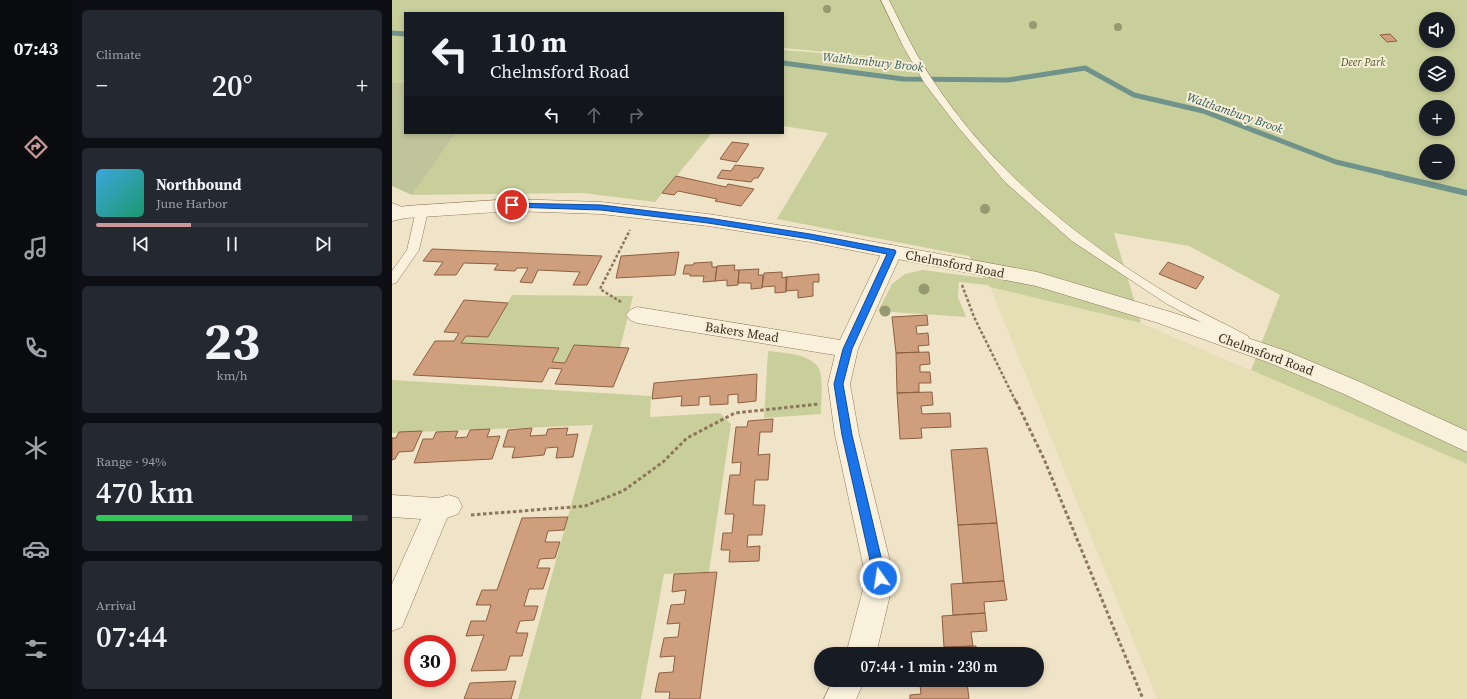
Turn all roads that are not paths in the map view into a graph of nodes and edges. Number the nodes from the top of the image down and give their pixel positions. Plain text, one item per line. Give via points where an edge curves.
1 (885, 0) edge
2 (403, 211) edge
3 (892, 252) junction
4 (392, 280) edge
5 (641, 315) road end
6 (847, 349) junction
7 (1278, 357) junction
8 (1467, 442) edge
9 (392, 506) edge
10 (392, 617) edge
11 (863, 647) edge
12 (846, 687) edge
13 (839, 699) edge

1 - 7 lane via 908,48 930,84 961,125 1009,180 1076,238 1171,301
2 - 3 street, Chelmsford Road via 512,205 601,208 708,220
2 - 4 lane via 413,250
3 - 6 street
3 - 7 street, Chelmsford Road via 1037,279 1166,318
5 - 6 street, Bakers Mead
6 - 11 street via 838,384 880,578
7 - 8 street, Chelmsford Road via 1352,388
9 - 10 street via 440,511
12 - 13 street

